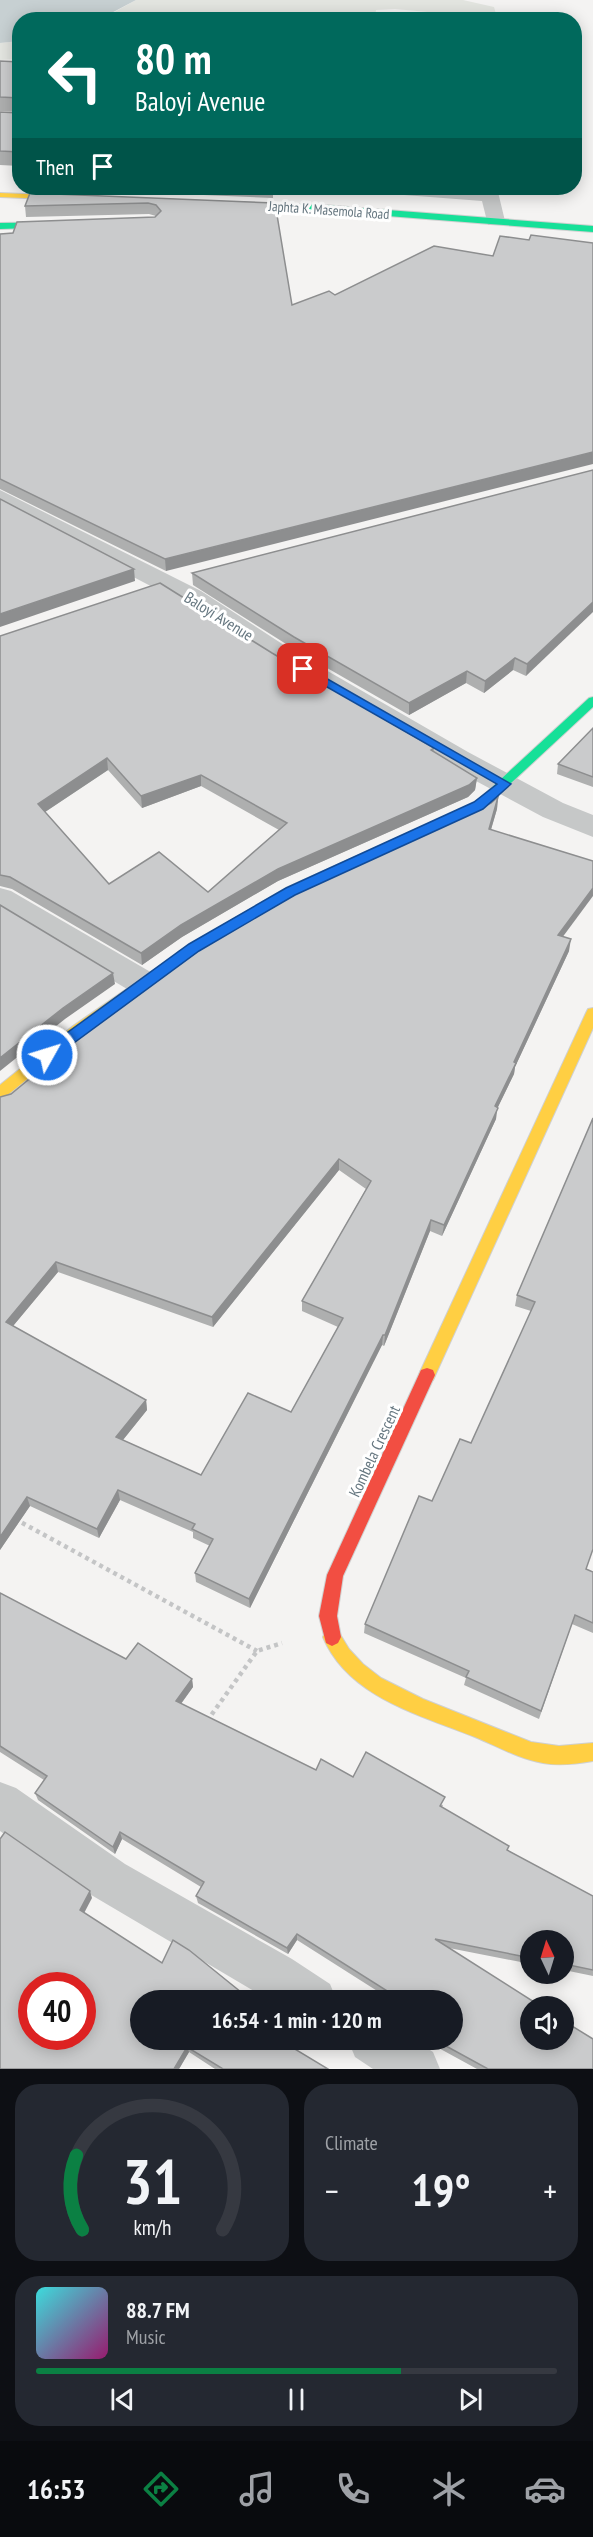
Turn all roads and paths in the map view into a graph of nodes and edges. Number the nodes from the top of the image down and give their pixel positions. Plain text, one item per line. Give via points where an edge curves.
1 (0, 195) edge
2 (478, 195) edge
3 (85, 199) edge
4 (215, 204) edge
5 (405, 216) junction
6 (275, 220) edge
7 (495, 221) junction
8 (82, 224) edge
9 (0, 226) edge
10 (593, 229) edge
11 (0, 497) edge
12 (197, 573) edge
13 (163, 582) junction
14 (131, 593) edge
15 (593, 701) edge
16 (505, 784) junction
17 (593, 827) edge
18 (0, 899) edge
19 (143, 983) junction
20 (593, 1013) edge
21 (0, 1093) edge
22 (9, 1515) edge
23 (329, 1629) junction
24 (257, 1651) junction
25 (203, 1727) edge
26 (593, 1752) edge
27 (0, 1804) edge
28 (296, 1990) edge
29 (387, 2050) edge
30 (416, 2069) edge

1 - 3 street
2 - 7 street via 491,196
4 - 5 street, Japhta K. Masemola Road
5 - 6 street, Japhta K. Masemola Road
5 - 7 street, Japhta K. Masemola Road
7 - 10 street, Japhta K. Masemola Road
8 - 9 street
11 - 13 street, Baloyi Avenue
12 - 13 street
13 - 14 street
13 - 16 street, Baloyi Avenue via 284,657
15 - 16 street
16 - 17 street, Baloyi Avenue
16 - 19 street via 479,806 447,822 290,891 194,947
18 - 19 street
19 - 21 street
20 - 23 street, Kombela Crescent via 335,1575
22 - 24 path
23 - 24 path
23 - 26 street via 355,1670 404,1700 531,1751 563,1756
24 - 25 path
27 - 28 street via 109,1880
29 - 30 street

